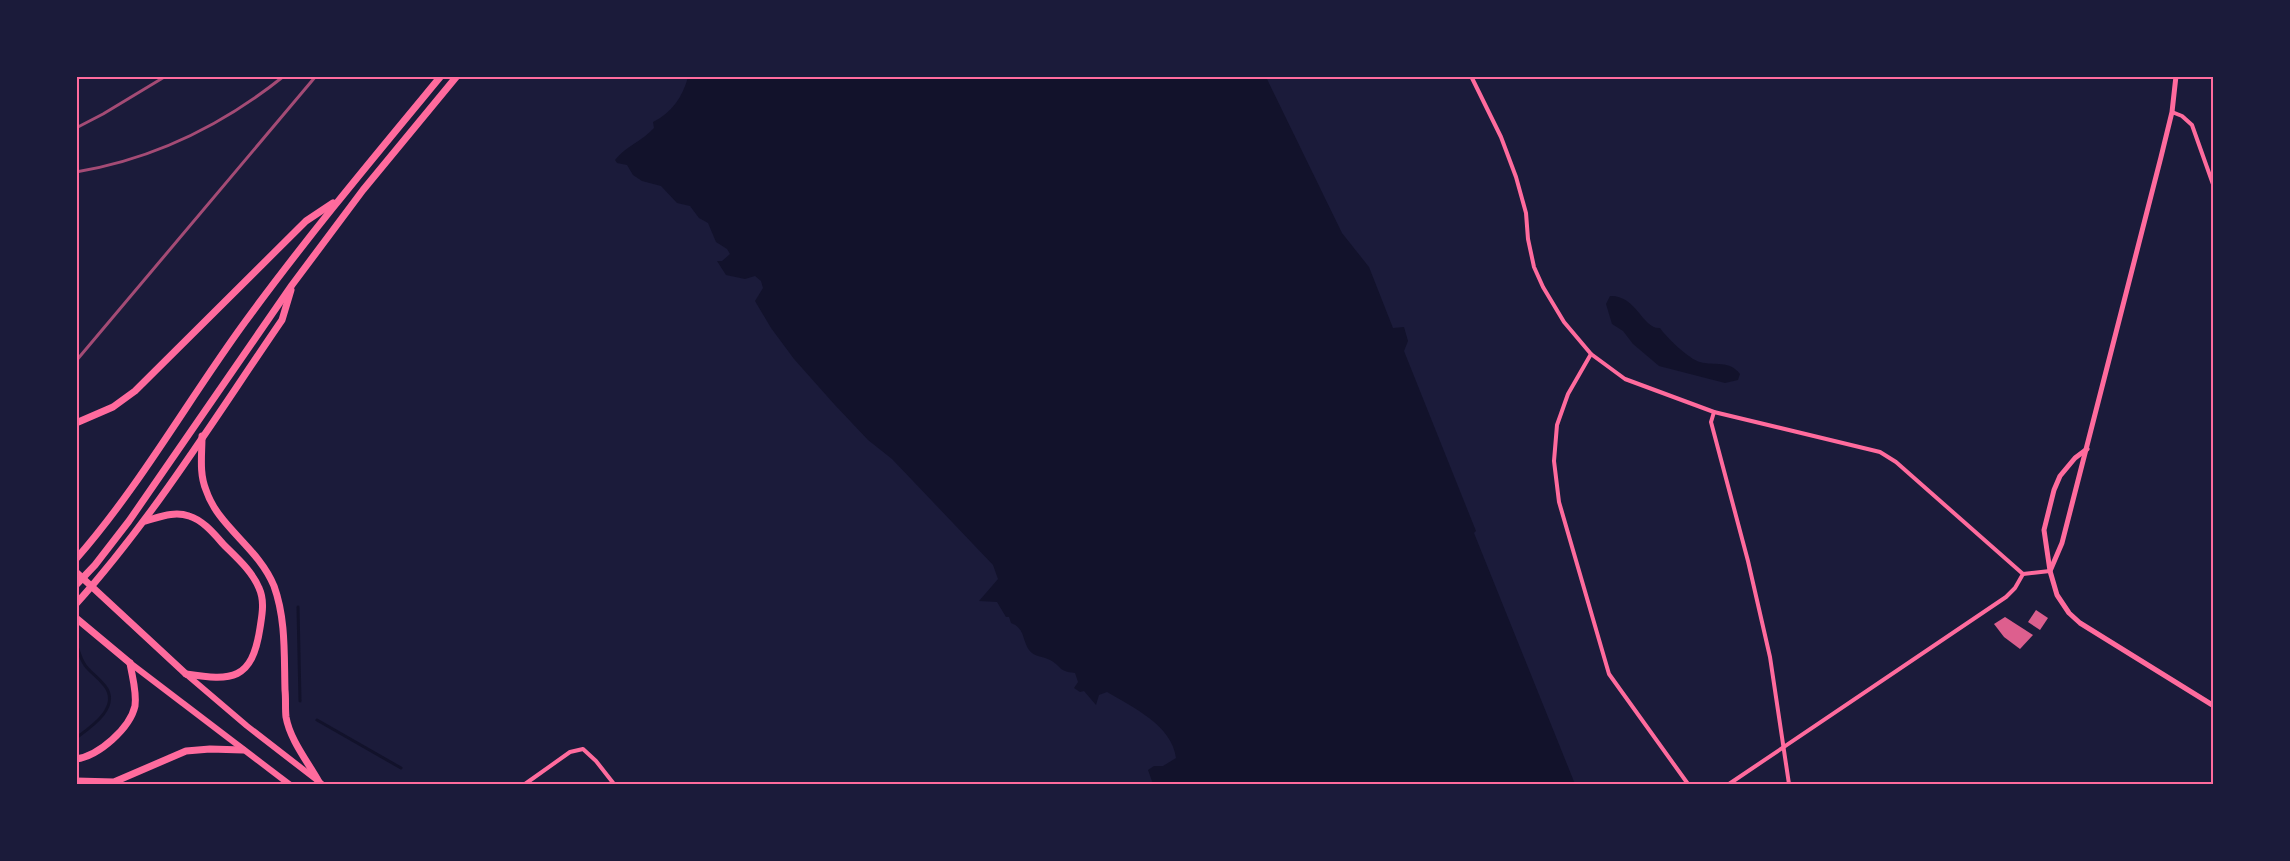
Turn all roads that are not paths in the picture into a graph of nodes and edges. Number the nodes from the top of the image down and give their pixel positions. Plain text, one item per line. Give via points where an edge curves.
1 (441, 76) edge
2 (457, 76) edge
3 (1471, 76) edge
4 (2176, 76) edge
5 (2172, 112) junction
6 (2214, 187) edge
7 (340, 199) junction
8 (292, 285) junction
9 (1591, 354) junction
10 (1714, 412) junction
11 (76, 423) edge
12 (202, 436) junction
13 (2087, 449) junction
14 (144, 521) junction
15 (76, 559) edge
16 (2050, 571) junction
17 (76, 572) edge
18 (2023, 574) junction
19 (76, 585) edge
20 (76, 604) edge
21 (76, 618) edge
22 (129, 663) junction
23 (186, 674) junction
24 (2214, 706) edge
25 (1784, 747) junction
26 (243, 750) junction
27 (76, 759) edge
28 (76, 781) edge
29 (320, 783) edge
30 (289, 784) edge
31 (525, 784) edge
32 (614, 784) edge
33 (1689, 784) edge
34 (1729, 784) edge
35 (1789, 784) edge

1 - 7 main road
2 - 8 main road via 363,190
3 - 9 street via 1516,177 1534,267 1564,322
4 - 5 street
5 - 6 street via 2192,125
5 - 13 street
7 - 11 main road via 306,221 151,376 113,407
7 - 15 main road via 245,322 116,510
8 - 12 main road via 282,320
8 - 19 main road via 129,521
9 - 10 street via 1625,379
9 - 33 street via 1568,394 1557,425 1554,461 1559,502 1609,674
10 - 18 street via 1880,452
10 - 25 street via 1712,423 1770,657
12 - 14 main road
12 - 29 main road via 201,472 211,504 252,550 274,586 284,631 286,718
13 - 16 street via 2062,543
13 - 16 street via 2067,467 2054,490 2044,530
14 - 20 main road
14 - 23 main road via 172,513 191,516 207,527 250,573 262,597 257,649 251,661 231,677
16 - 18 street
16 - 24 street via 2060,600 2080,623
17 - 23 main road
18 - 25 street via 2006,597
21 - 22 main road
22 - 26 main road
22 - 27 main road via 135,706 128,721 97,751
23 - 29 main road
25 - 34 street
25 - 35 street
26 - 28 main road via 186,751 114,782
26 - 30 main road
31 - 32 street via 570,752 583,749

